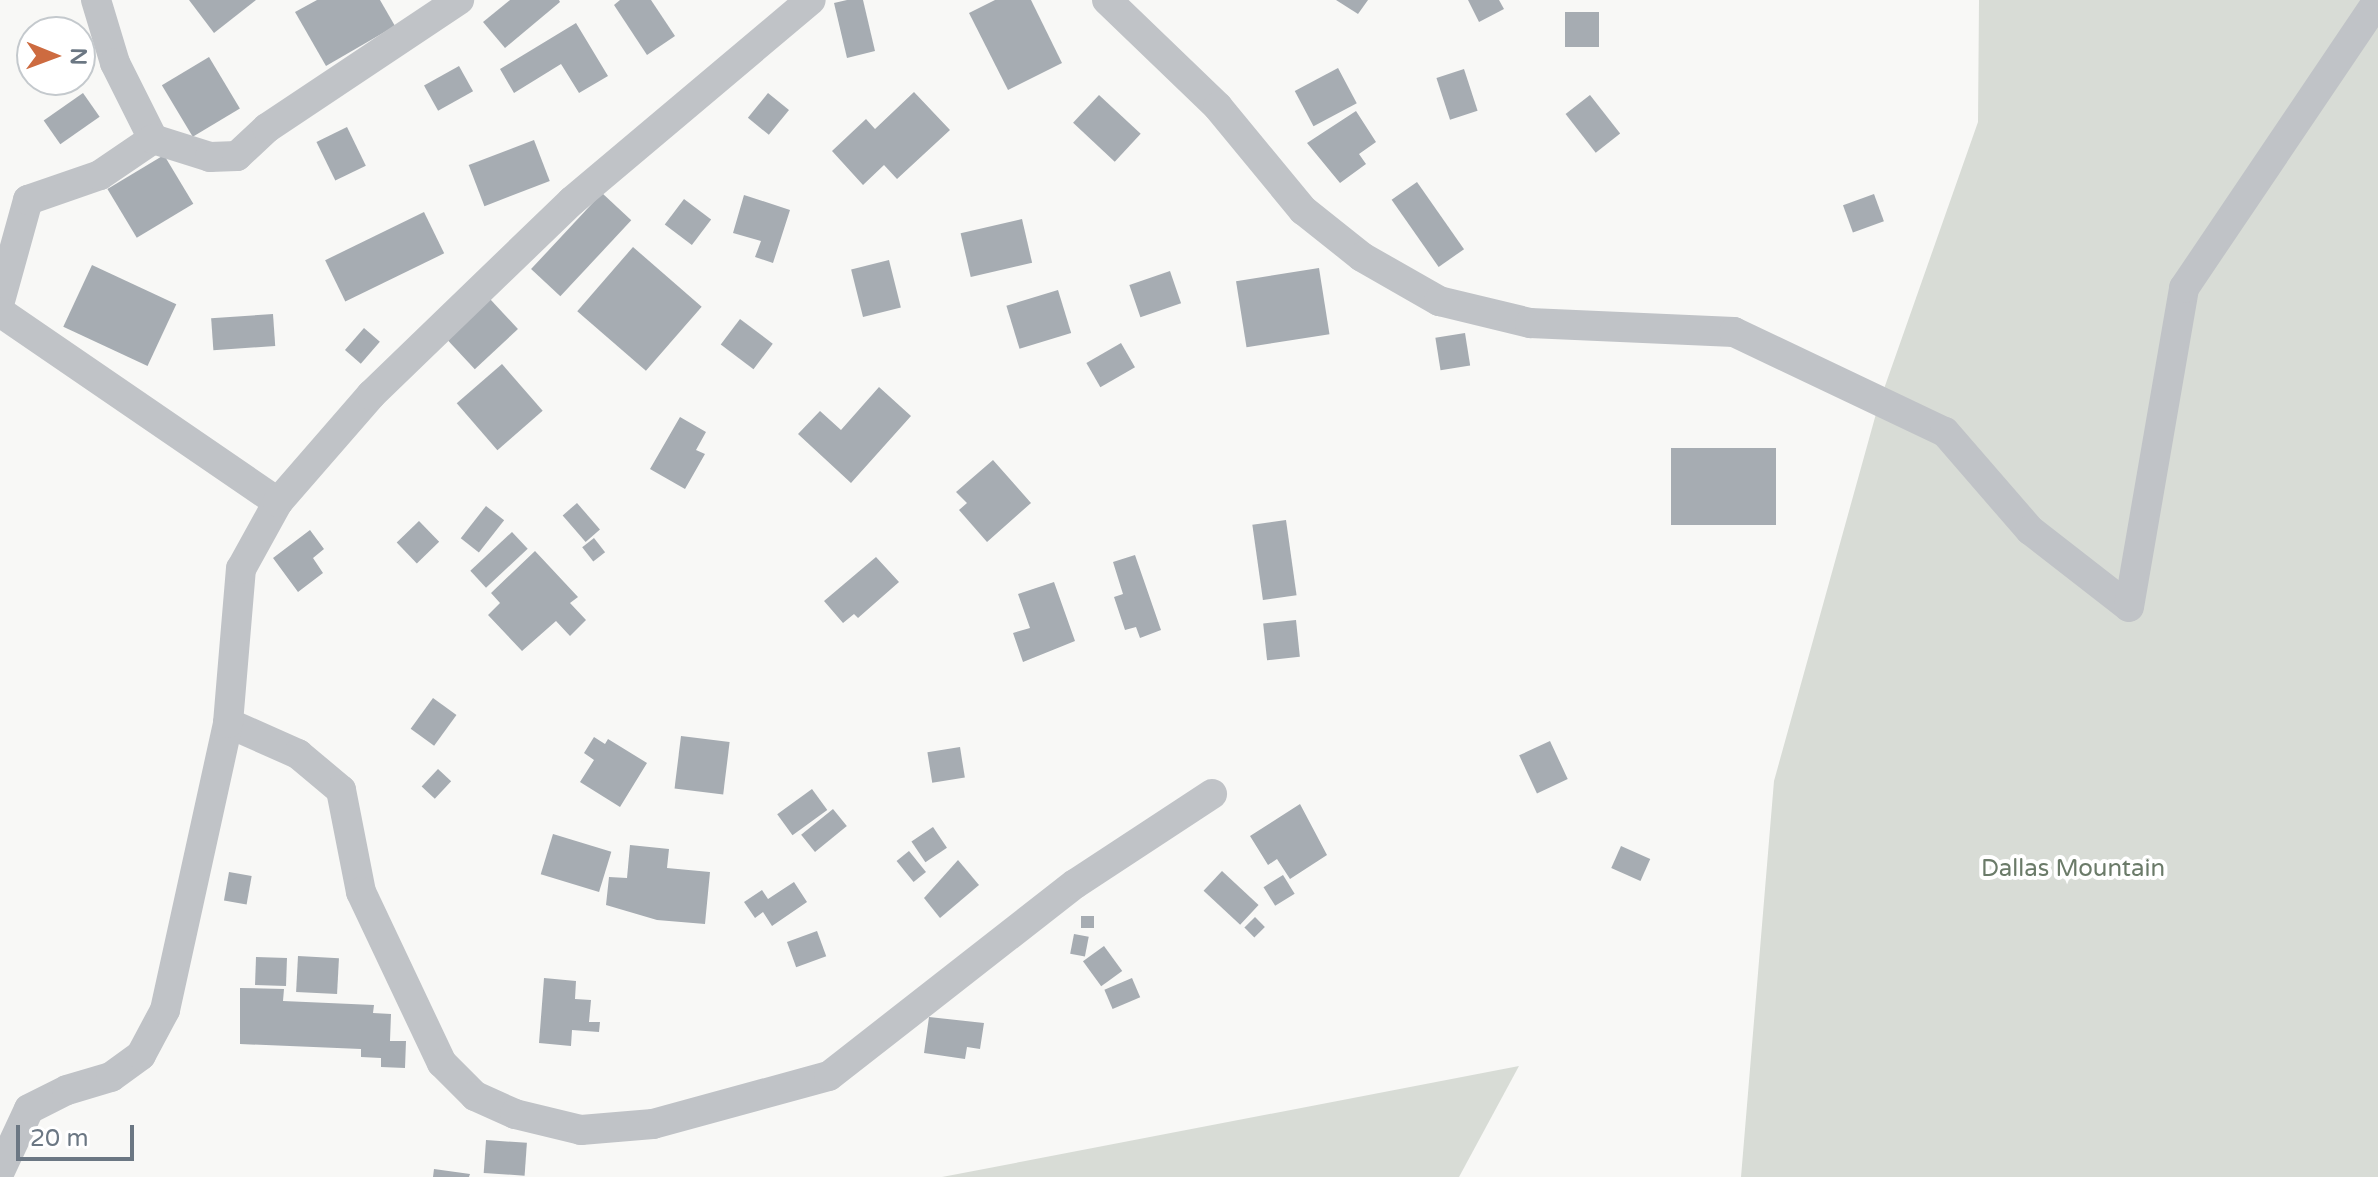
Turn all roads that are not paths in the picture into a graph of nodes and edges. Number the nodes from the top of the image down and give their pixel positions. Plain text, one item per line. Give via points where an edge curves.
1 (96, 0) edge
2 (459, 0) edge
3 (811, 0) edge
4 (1107, 0) edge
5 (2378, 0) edge
6 (153, 139) junction
7 (0, 301) edge
8 (0, 312) edge
9 (278, 502) junction
10 (228, 723) junction
11 (1212, 794) dead end
12 (0, 1171) edge

1 - 6 street via 115,63
2 - 6 street via 267,128 237,156 210,157
3 - 9 street via 572,201 371,395
4 - 5 street via 1218,107 1303,210 1362,257 1439,301 1530,323 1734,332 1945,432 2030,530 2129,607 2184,288
6 - 7 street via 100,175 28,200
8 - 9 street
9 - 10 street via 241,569
10 - 11 street via 298,754 341,790 361,892 442,1063 475,1096 515,1114 581,1130 653,1124 829,1076 1075,884
10 - 12 street via 165,1010 141,1055 111,1077 29,1109

